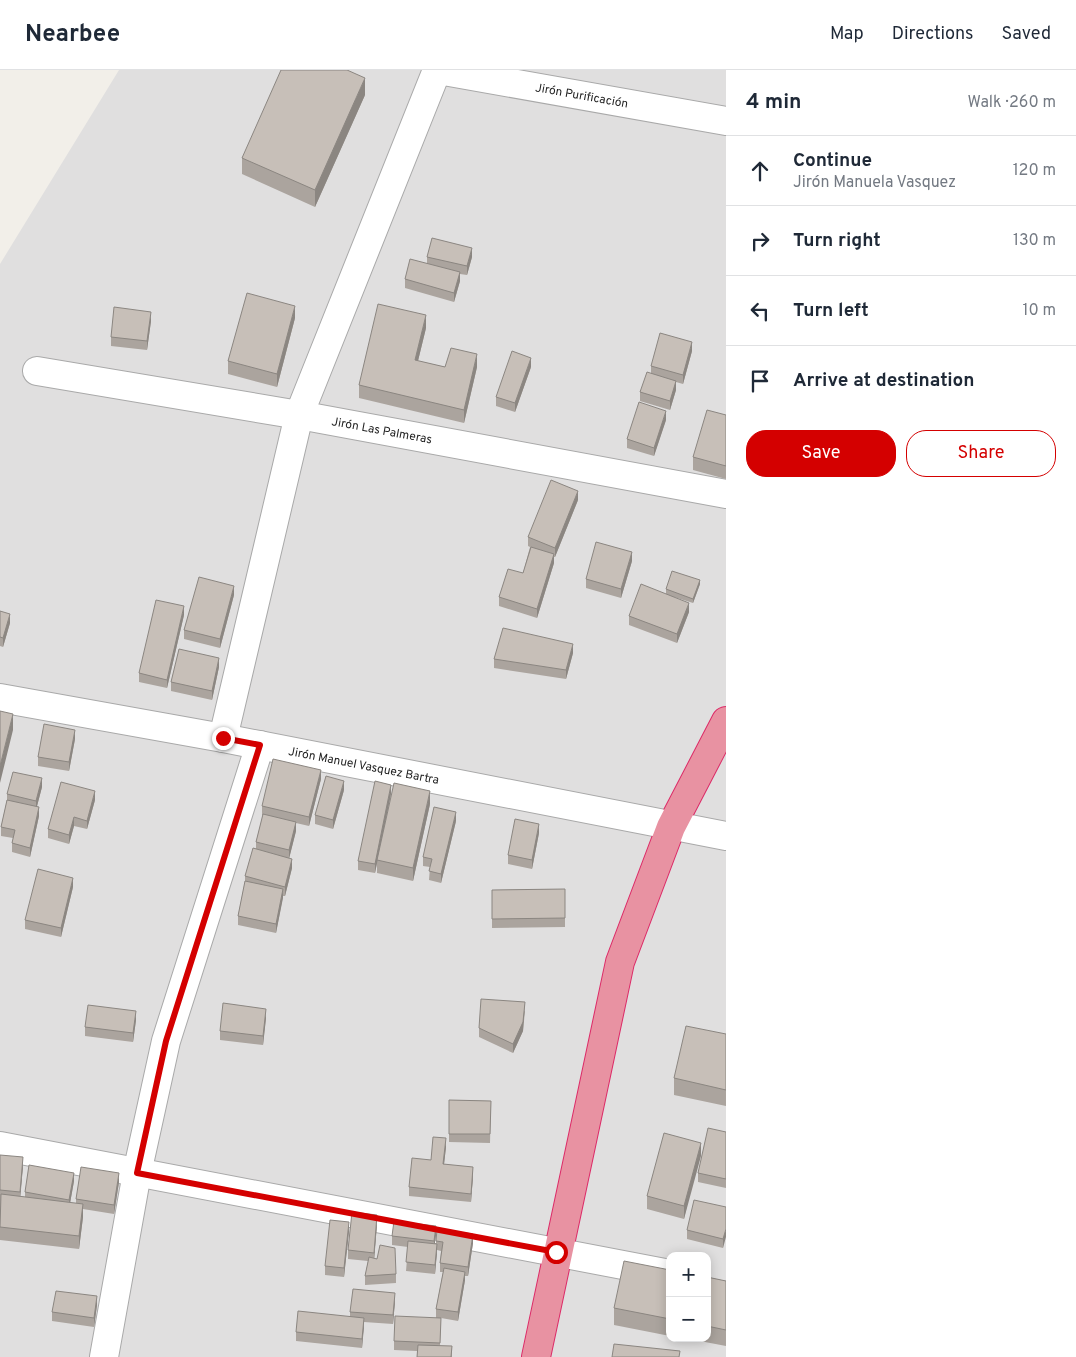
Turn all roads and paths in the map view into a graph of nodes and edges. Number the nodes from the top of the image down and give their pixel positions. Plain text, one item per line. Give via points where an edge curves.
1 (437, 70) edge
2 (726, 121) edge
3 (37, 371) dead end
4 (299, 415) junction
5 (726, 494) edge
6 (0, 698) edge
7 (726, 721) edge
8 (223, 738) junction
9 (260, 745) junction
10 (671, 827) junction
11 (726, 836) edge
12 (0, 1146) edge
13 (137, 1173) junction
14 (556, 1252) junction
15 (666, 1273) edge
16 (104, 1357) edge
17 (536, 1357) edge

1 - 2 street, Jirón Purificación
1 - 4 street
3 - 4 street, Jirón Las Palmeras
4 - 5 street, Jirón Las Palmeras
4 - 8 street
6 - 8 street, Jirón Manuel Vasquez Bartra
7 - 10 highway
8 - 9 street, Jirón Manuel Vasquez Bartra
9 - 10 street, Jirón Manuel Vasquez Bartra
9 - 13 street via 166,1041
10 - 11 street, Jirón Manuel Vasquez Bartra
10 - 14 highway via 620,962
12 - 13 street
13 - 14 street
13 - 16 street
14 - 15 street
14 - 17 highway

